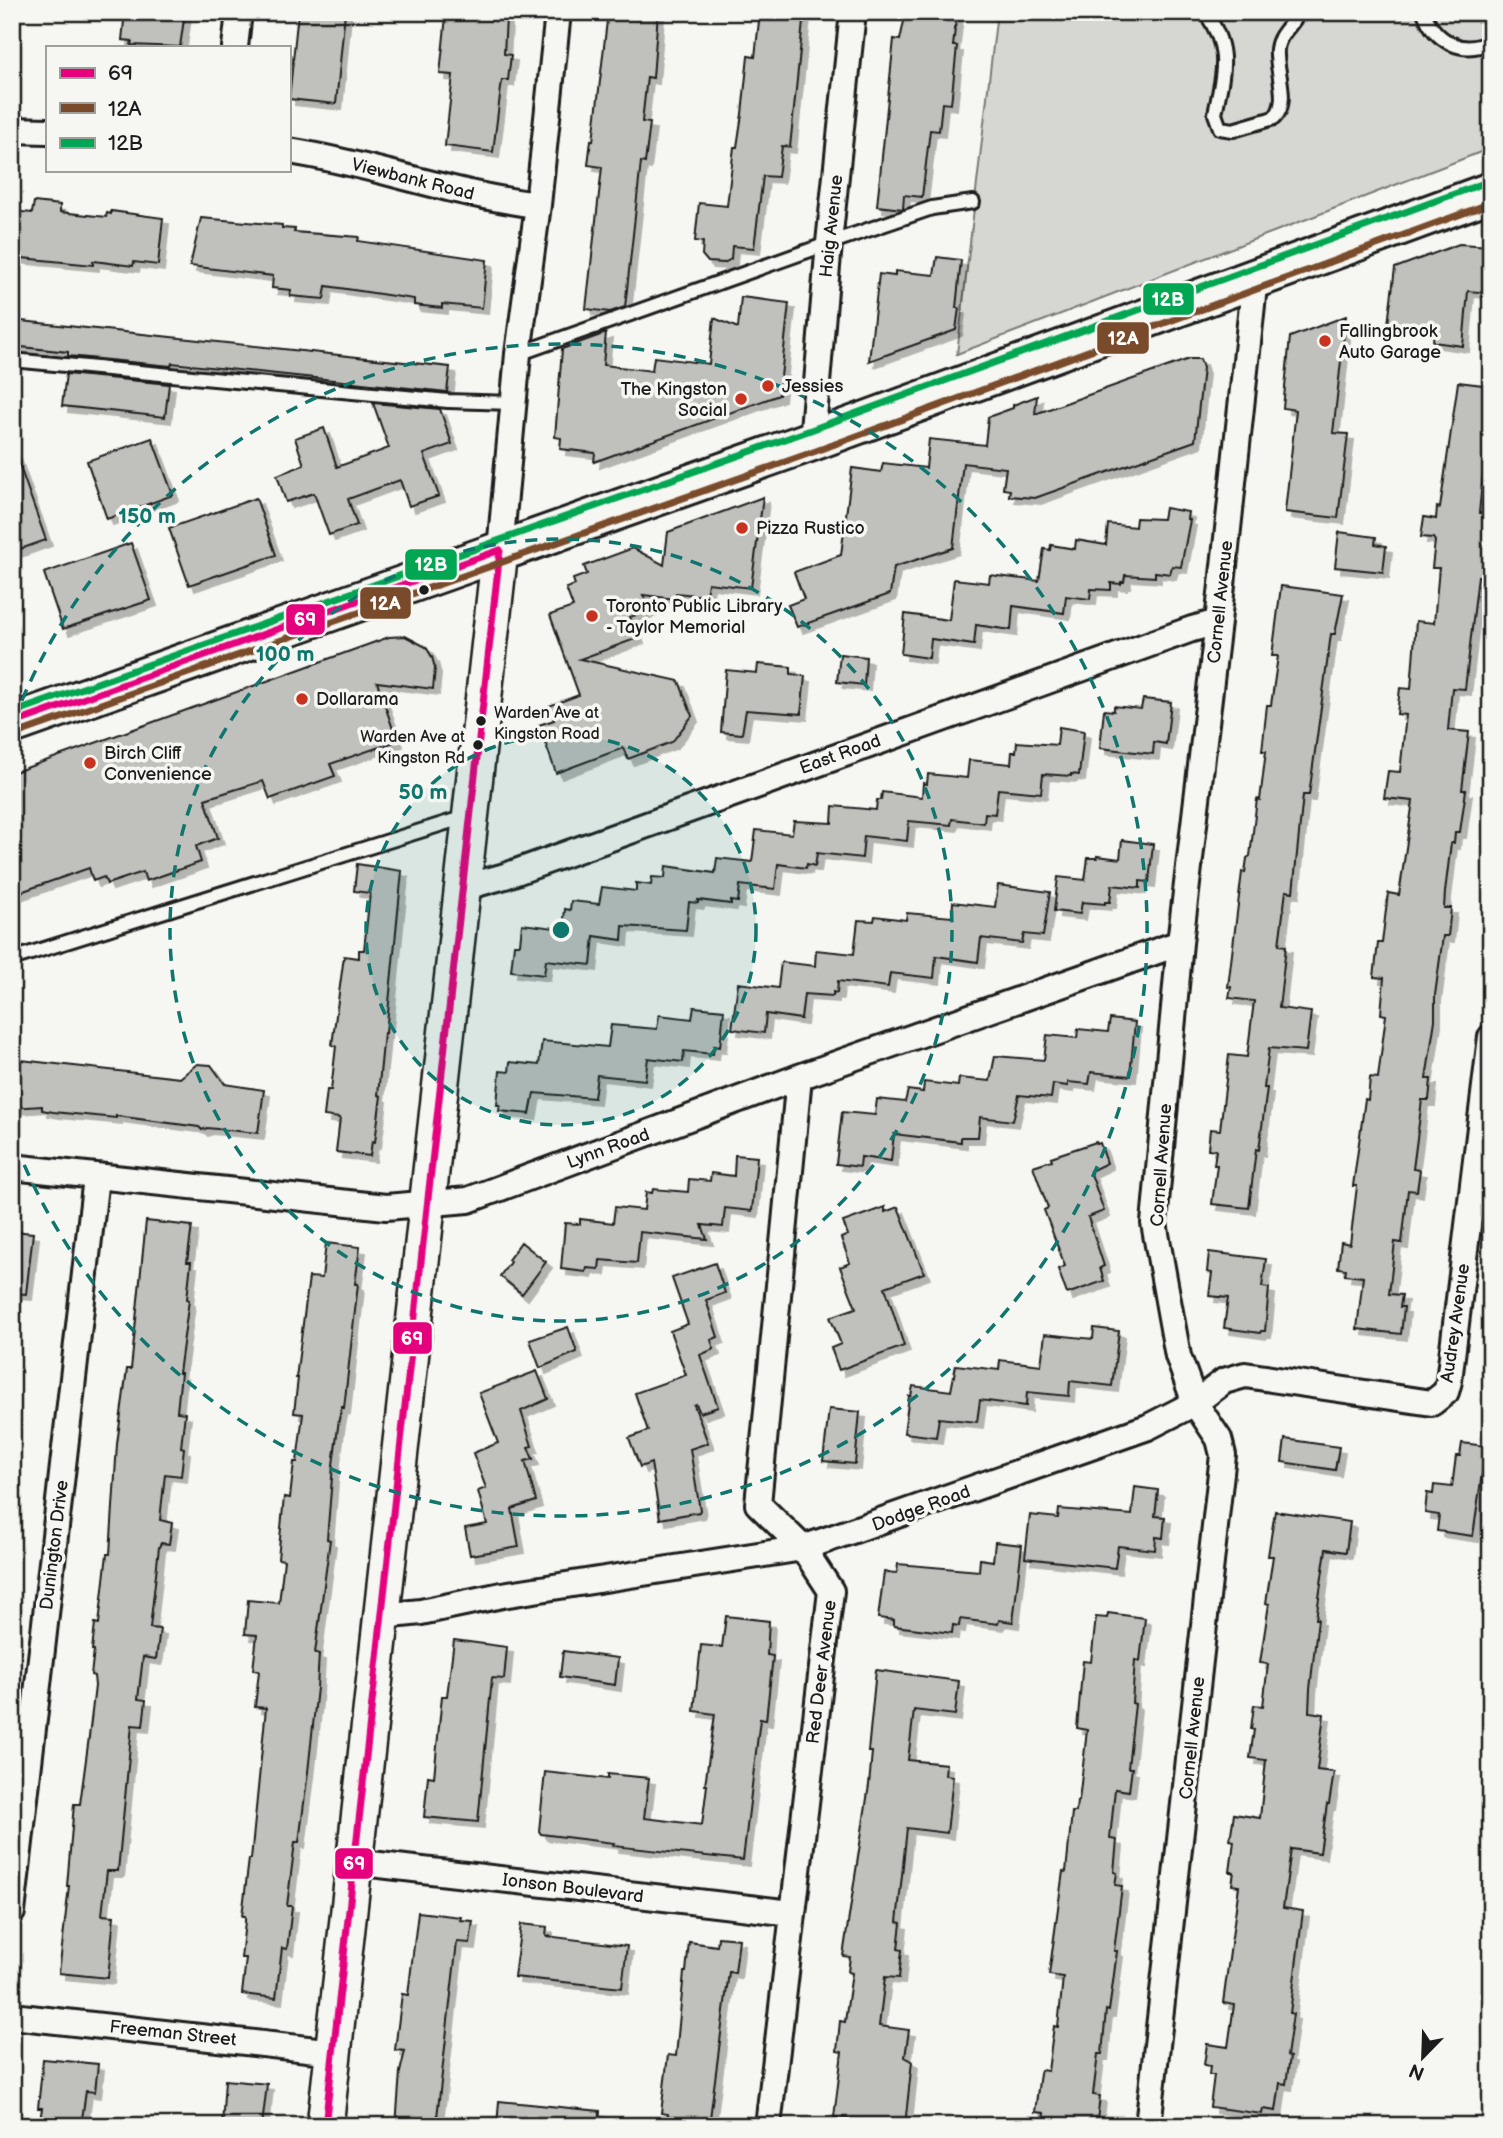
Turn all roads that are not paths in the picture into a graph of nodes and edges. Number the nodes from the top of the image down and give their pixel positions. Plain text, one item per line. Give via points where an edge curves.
1 (239, 12) edge
2 (558, 12) edge
3 (853, 12) edge
4 (1205, 12) edge
5 (1299, 12) edge
6 (1423, 12) edge
7 (1491, 41) edge
8 (235, 46) edge
9 (12, 130) edge
10 (46, 131) edge
11 (290, 151) edge
12 (1491, 192) edge
13 (973, 202) dead end
14 (537, 205) junction
15 (829, 243) junction
16 (1255, 277) junction
17 (517, 354) junction
18 (12, 360) edge
19 (513, 403) junction
20 (812, 441) junction
21 (500, 550) junction
22 (1218, 622) junction
23 (12, 724) edge
24 (472, 815) junction
25 (462, 888) junction
26 (1180, 943) junction
27 (12, 959) edge
28 (1491, 1037) edge
29 (799, 1077) junction
30 (12, 1167) edge
31 (96, 1177) junction
32 (426, 1205) junction
33 (1440, 1398) joint
34 (1195, 1403) junction
35 (803, 1548) junction
36 (382, 1616) junction
37 (354, 1862) junction
38 (12, 1912) edge
39 (792, 1913) junction
40 (12, 2016) edge
41 (334, 2052) junction
42 (325, 2126) edge
43 (768, 2126) edge
44 (1148, 2126) edge

1 - 8 street
2 - 14 street
3 - 15 street, Haig Avenue
4 - 5 lane via 1218,33 1225,63 1215,114 1220,128 1233,130 1278,115 1282,95 1277,49
6 - 7 lane via 1449,43 1466,49
9 - 10 street
11 - 14 street, Viewbank Road via 502,201
12 - 16 main road
13 - 15 lane via 932,208
14 - 17 street
15 - 17 lane
15 - 20 street, Haig Avenue
16 - 20 main road
16 - 22 street, Cornell Avenue
17 - 19 street
18 - 19 lane via 448,401
19 - 21 street
20 - 21 main road
21 - 23 main road
21 - 24 main road
22 - 25 street, East Road
22 - 26 street, Cornell Avenue
24 - 25 main road
24 - 27 lane
25 - 32 main road
26 - 29 street, Lynn Road
26 - 34 street, Cornell Avenue via 1154,1223 1177,1353
28 - 33 street, Audrey Avenue via 1449,1381
29 - 32 street, Lynn Road via 468,1200
29 - 35 street, Red Deer Avenue via 758,1504
30 - 31 street, Lynn Road
31 - 32 street, Lynn Road via 386,1207
31 - 38 street, Dunington Drive
32 - 36 main road
33 - 34 street, Dodge Road via 1422,1403 1245,1375 1224,1381
34 - 35 street, Dodge Road via 1148,1427
34 - 44 street, Cornell Avenue via 1219,1439 1223,1455
35 - 36 street, Dodge Road
35 - 39 street, Red Deer Avenue via 831,1591
36 - 37 main road
37 - 39 street, Ionson Boulevard
37 - 41 main road
39 - 43 street, Red Deer Avenue
40 - 41 street, Freeman Street
41 - 42 main road

